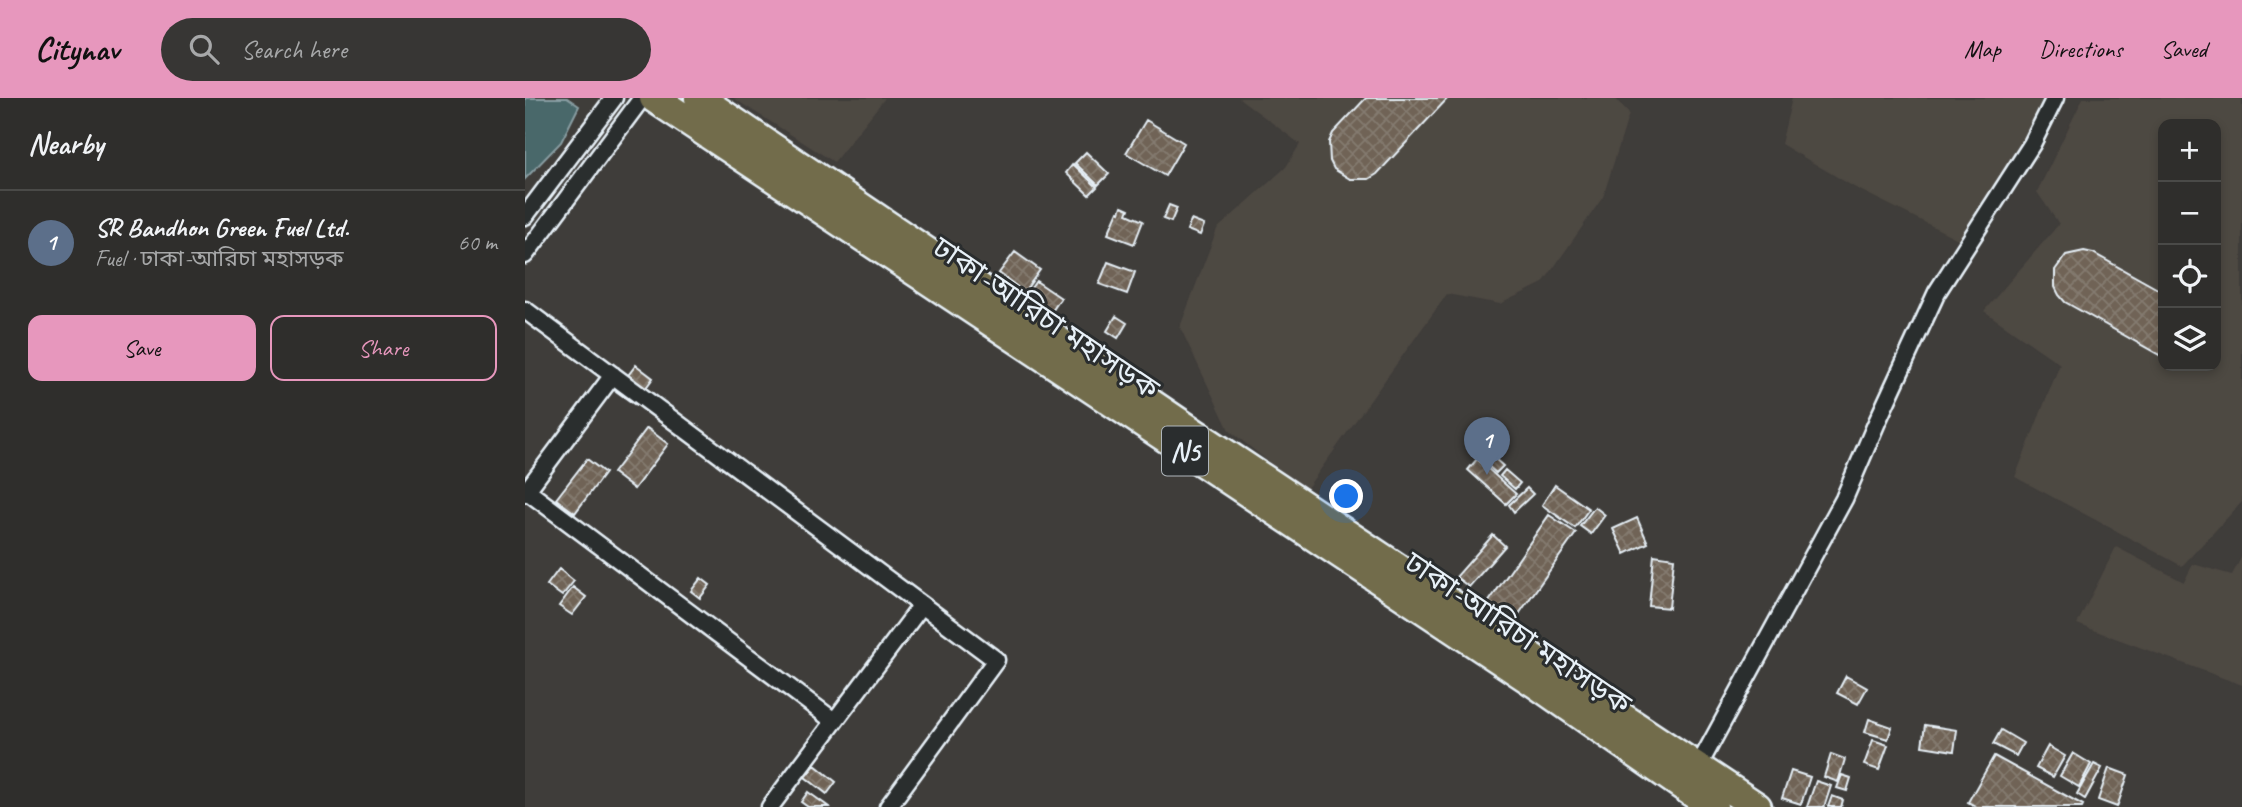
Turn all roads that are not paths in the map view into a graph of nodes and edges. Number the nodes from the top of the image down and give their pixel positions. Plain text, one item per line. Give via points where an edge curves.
1 (614, 98) edge
2 (642, 98) edge
3 (654, 98) edge
4 (699, 98) edge
5 (2055, 98) edge
6 (525, 216) edge
7 (525, 255) edge
8 (525, 310) edge
9 (613, 375) junction
10 (526, 492) edge
11 (922, 605) junction
12 (834, 721) junction
13 (1698, 767) junction
14 (770, 807) edge
15 (888, 807) edge
16 (1713, 807) edge
17 (1757, 807) edge

1 - 6 street
2 - 7 street
3 - 16 highway, ঢাকা-আরিচা মহাসড়ক / N5 via 1524,676
4 - 13 highway, ঢাকা-আরিচা মহাসড়ক / N5
5 - 13 street via 2032,144 1937,292 1844,499
8 - 9 street
9 - 10 street
9 - 11 street
10 - 12 street
11 - 12 street
11 - 15 street via 996,660
12 - 14 street
13 - 17 highway, ঢাকা-আরিচা মহাসড়ক / N5

